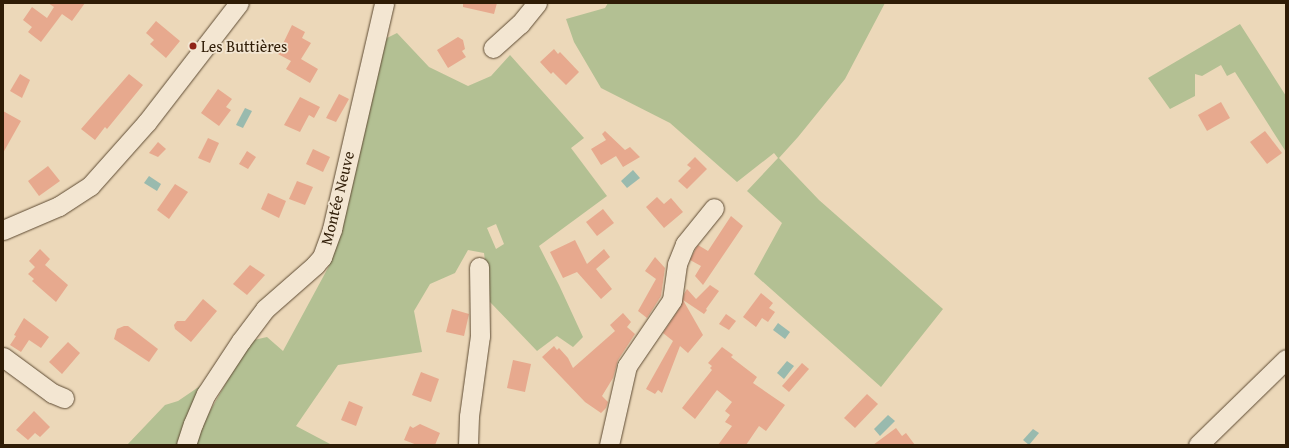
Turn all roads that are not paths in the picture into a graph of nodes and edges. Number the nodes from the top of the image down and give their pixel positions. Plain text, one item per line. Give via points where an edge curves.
1 (239, 3) edge
2 (384, 3) edge
3 (537, 3) edge
4 (494, 48) dead end
5 (714, 208) dead end
6 (3, 230) edge
7 (479, 267) dead end
8 (3, 357) edge
9 (1286, 359) edge
10 (64, 398) dead end
11 (186, 445) edge
12 (468, 445) edge
13 (608, 445) edge
14 (1198, 445) edge

1 - 6 street via 146,122 90,186 59,206
2 - 11 street, Montée Neuve via 332,229 322,257 265,309 241,341 206,394
3 - 4 street via 520,24
5 - 13 street via 685,244 677,264 672,300 627,366
7 - 12 street via 480,336 469,416
8 - 10 street via 52,393
9 - 14 street

